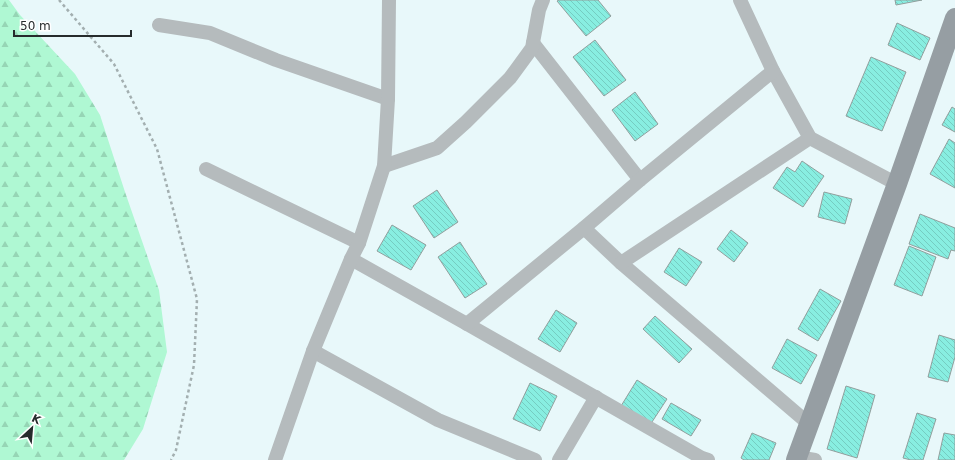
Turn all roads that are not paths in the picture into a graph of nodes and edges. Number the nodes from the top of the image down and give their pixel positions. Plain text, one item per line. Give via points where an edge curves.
1 (389, 0) edge
2 (542, 0) edge
3 (740, 0) edge
4 (955, 18) edge
5 (159, 25) dead end
6 (533, 43) junction
7 (773, 71) junction
8 (388, 99) junction
9 (810, 138) junction
10 (384, 166) junction
11 (206, 169) dead end
12 (640, 180) junction
13 (897, 184) junction
14 (584, 228) junction
15 (359, 243) junction
16 (351, 260) junction
17 (620, 263) junction
18 (467, 324) junction
19 (313, 351) junction
20 (596, 397) junction
21 (809, 424) junction
22 (803, 459) edge
23 (276, 460) edge
24 (535, 460) edge
25 (559, 460) edge
26 (708, 460) edge

1 - 8 street
2 - 6 street
3 - 7 street
4 - 13 street
5 - 8 street via 210,33 276,60
6 - 10 street via 510,78 436,148
6 - 12 street
7 - 9 street
7 - 12 street
8 - 10 street
9 - 13 street
9 - 17 street
10 - 15 street
11 - 15 street
12 - 14 street
13 - 21 street
14 - 17 street
14 - 18 street
15 - 16 street
16 - 18 street
16 - 19 street
17 - 21 street
18 - 20 street
19 - 23 street
19 - 24 street via 438,420
20 - 25 street
20 - 26 street
21 - 22 street

